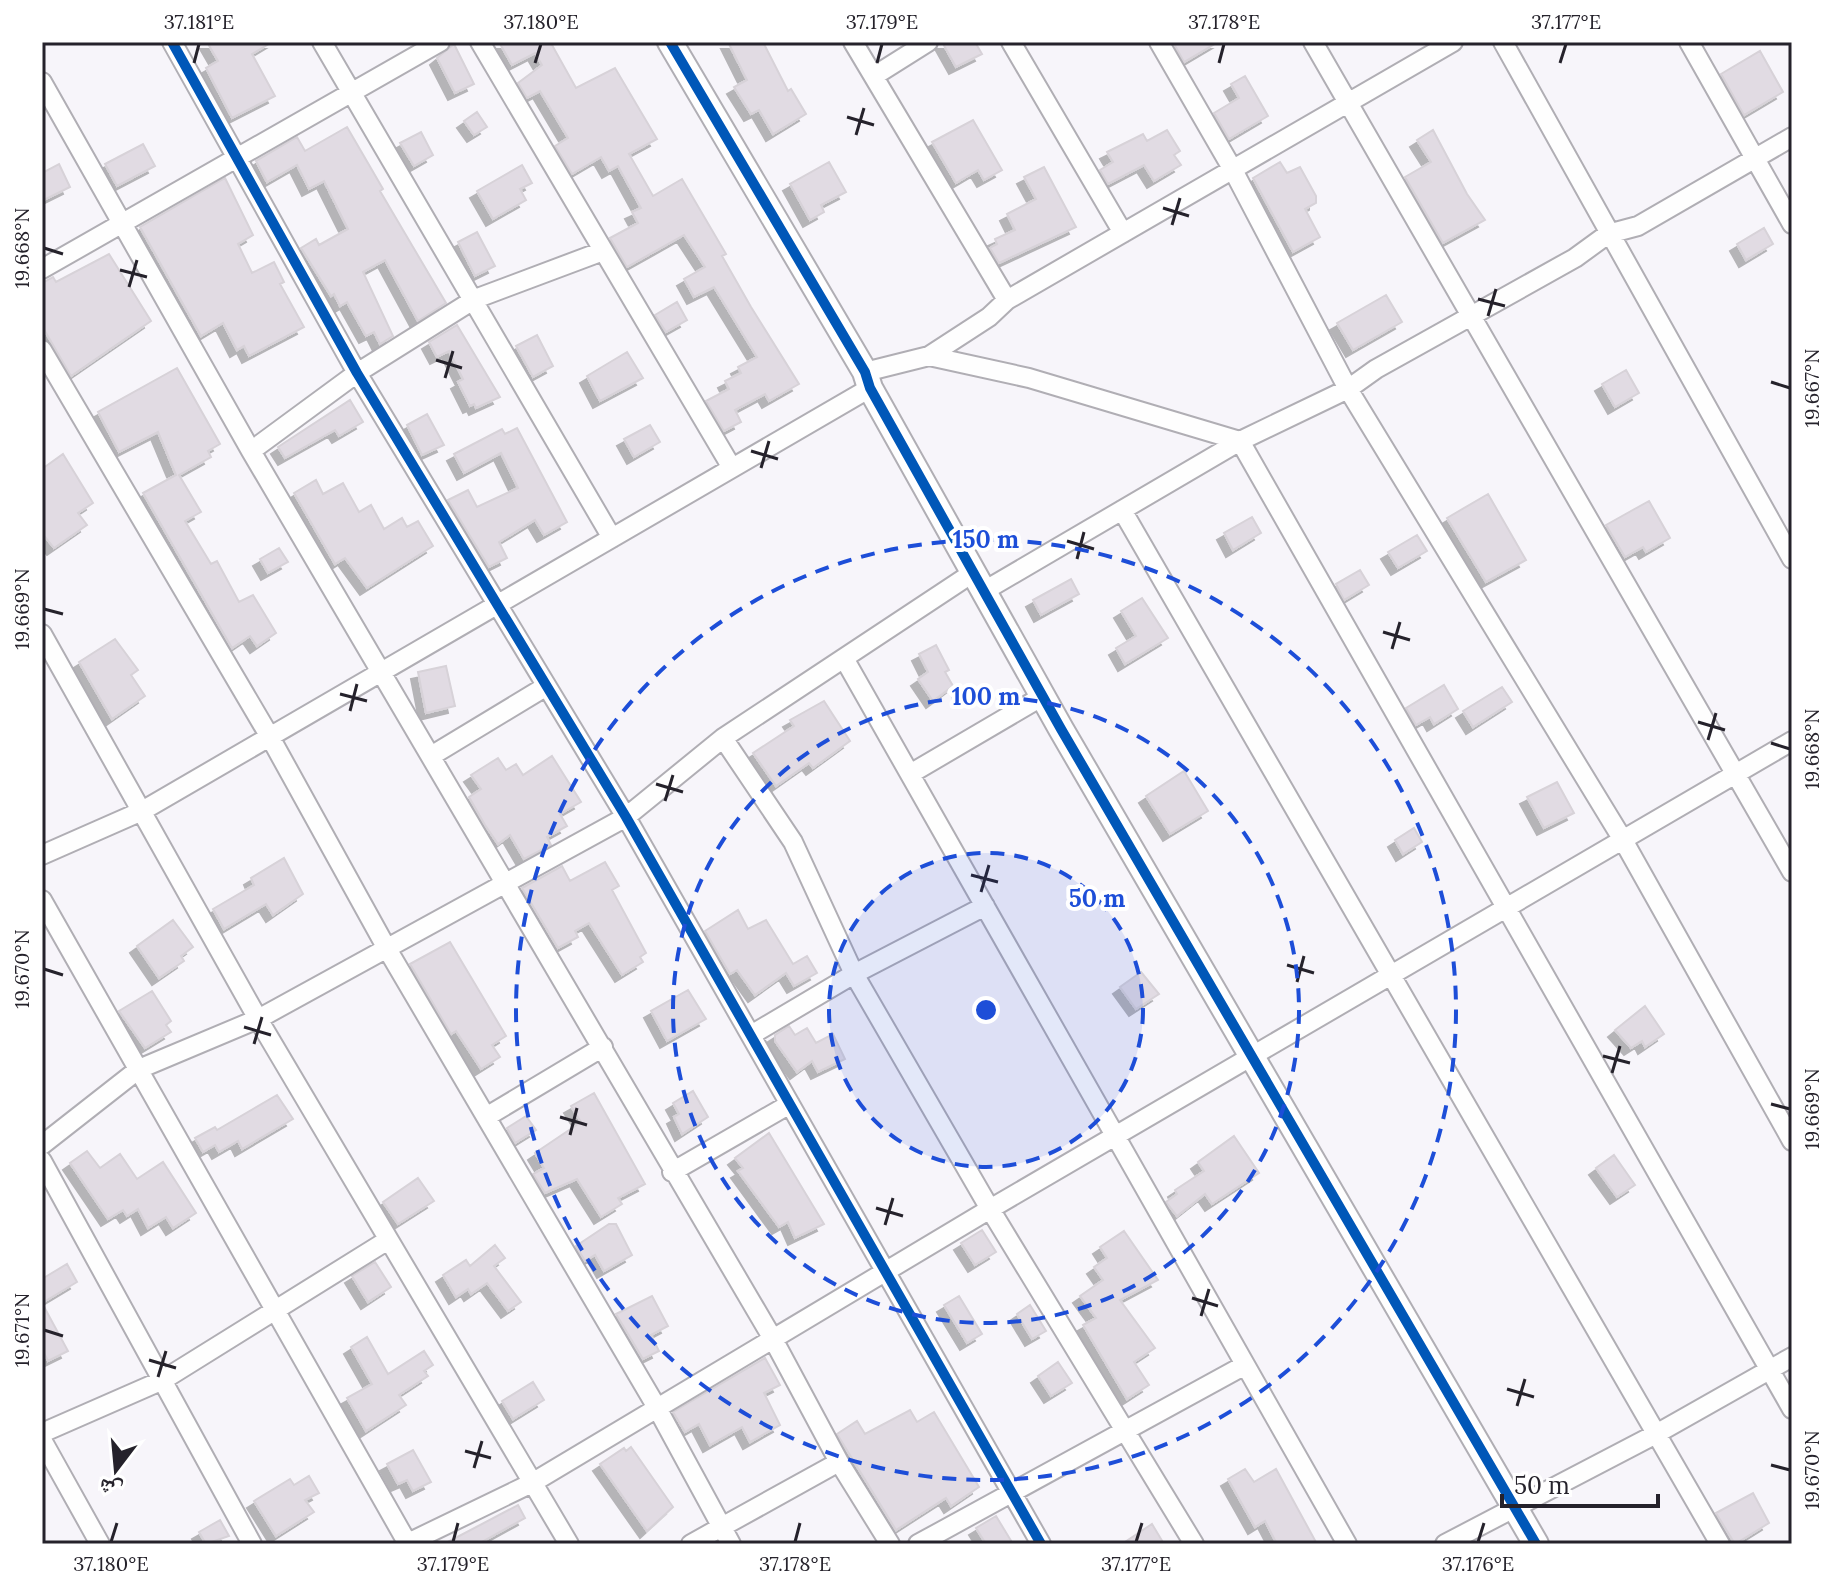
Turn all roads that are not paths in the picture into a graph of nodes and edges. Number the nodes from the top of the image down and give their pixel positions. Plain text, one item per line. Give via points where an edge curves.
1 (172, 42) edge
2 (322, 42) edge
3 (440, 42) edge
4 (480, 42) edge
5 (670, 42) edge
6 (853, 42) edge
7 (928, 42) edge
8 (1011, 42) edge
9 (1159, 42) edge
10 (1313, 42) edge
11 (1453, 42) edge
12 (1503, 42) edge
13 (1689, 42) edge
14 (874, 76) junction
15 (42, 82) edge
16 (352, 93) junction
17 (1348, 103) junction
18 (1792, 137) edge
19 (237, 158) junction
20 (1754, 159) junction
21 (1233, 170) junction
22 (123, 224) junction
23 (1792, 224) edge
24 (1123, 233) junction
25 (1608, 234) junction
26 (603, 251) junction
27 (42, 269) edge
28 (475, 299) junction
29 (1007, 300) junction
30 (1469, 316) junction
31 (42, 350) edge
32 (929, 356) junction
33 (357, 373) junction
34 (868, 380) junction
35 (1348, 389) junction
36 (1240, 441) junction
37 (251, 451) junction
38 (732, 468) junction
39 (1122, 510) junction
40 (612, 538) junction
41 (1792, 559) edge
42 (979, 582) junction
43 (497, 605) junction
44 (42, 634) edge
45 (845, 660) junction
46 (380, 673) junction
47 (545, 687) junction
48 (1043, 696) junction
49 (270, 737) junction
50 (723, 738) junction
51 (1792, 741) edge
52 (431, 756) junction
53 (910, 774) junction
54 (1736, 774) junction
55 (142, 811) junction
56 (626, 817) junction
57 (1623, 840) junction
58 (42, 855) edge
59 (1792, 872) edge
60 (506, 882) junction
61 (42, 900) edge
62 (985, 906) junction
63 (1506, 908) junction
64 (386, 947) junction
65 (854, 974) junction
66 (1390, 975) junction
67 (258, 1019) junction
68 (751, 1035) junction
69 (603, 1047) junction
70 (1251, 1056) junction
71 (139, 1069) junction
72 (790, 1104) junction
73 (486, 1117) junction
74 (1116, 1136) junction
75 (1792, 1141) edge
76 (42, 1145) edge
77 (42, 1161) edge
78 (672, 1172) junction
79 (990, 1209) junction
80 (388, 1240) junction
81 (886, 1272) junction
82 (275, 1310) junction
83 (773, 1339) junction
84 (1792, 1357) edge
85 (1245, 1365) junction
86 (1770, 1370) junction
87 (163, 1380) junction
88 (656, 1406) junction
89 (1792, 1409) edge
90 (1128, 1430) junction
91 (42, 1433) edge
92 (1656, 1434) junction
93 (42, 1440) edge
94 (839, 1462) junction
95 (532, 1483) junction
96 (1011, 1493) junction
97 (1514, 1506) junction
98 (721, 1524) junction
99 (100, 1544) edge
100 (252, 1544) edge
101 (407, 1544) edge
102 (569, 1544) edge
103 (691, 1544) edge
104 (731, 1544) edge
105 (890, 1544) edge
106 (918, 1544) edge
107 (1041, 1544) edge
108 (1194, 1544) edge
109 (1347, 1544) edge
110 (1445, 1544) edge
111 (1536, 1544) edge
112 (1720, 1544) edge

1 - 19 street
2 - 16 street
3 - 16 street
4 - 26 street
5 - 34 street
6 - 14 street
7 - 14 street
8 - 24 street
9 - 21 street
10 - 17 street
11 - 17 street
12 - 25 street
13 - 20 street
14 - 29 street
15 - 22 street
16 - 19 street
16 - 28 street
17 - 21 street
17 - 30 street
18 - 20 street
19 - 22 street
19 - 33 street
20 - 23 street
20 - 25 street via 1638,226
21 - 24 street
21 - 35 street
22 - 27 street
22 - 37 street
24 - 29 street
25 - 30 street
25 - 41 street
26 - 28 street
26 - 38 street
28 - 33 street
28 - 40 street
29 - 32 street
30 - 35 street
30 - 54 street
31 - 49 street
32 - 34 street
32 - 36 street via 1029,378
33 - 37 street
33 - 43 street
34 - 38 street
34 - 42 street
35 - 36 street
35 - 57 street
36 - 39 street
36 - 63 street
37 - 46 street
38 - 40 street
39 - 42 street
39 - 66 street
40 - 43 street
42 - 45 street
42 - 48 street
43 - 46 street
43 - 47 street
44 - 55 street
45 - 50 street
45 - 53 street
46 - 49 street
46 - 52 street
47 - 52 street
47 - 56 street
48 - 53 street
48 - 70 street
49 - 55 street
49 - 64 street
50 - 56 street
50 - 65 street via 793,842
51 - 54 street
52 - 60 street
53 - 62 street
54 - 57 street
54 - 59 street
55 - 58 street
55 - 67 street
56 - 60 street
56 - 68 street
57 - 63 street
57 - 75 street
60 - 64 street
60 - 69 street
61 - 71 street
62 - 65 street
62 - 74 street
63 - 66 street
63 - 86 street
64 - 67 street
64 - 73 street
65 - 68 street
65 - 79 street
66 - 70 street
66 - 92 street
67 - 71 street
67 - 80 street
68 - 72 street
69 - 73 street
69 - 78 street
70 - 74 street
70 - 97 street
71 - 76 street
71 - 82 street
72 - 78 street
72 - 81 street
73 - 88 street
74 - 79 street
74 - 85 street
77 - 87 street
78 - 83 street
79 - 81 street
79 - 90 street
80 - 82 street
80 - 95 street
81 - 83 street
81 - 96 street
82 - 87 street
82 - 101 street
83 - 88 street
83 - 94 street
84 - 86 street
85 - 90 street
85 - 109 street
86 - 89 street
86 - 92 street
87 - 91 street
87 - 100 street
88 - 95 street
88 - 98 street
90 - 96 street
90 - 108 street
92 - 97 street
92 - 112 street
93 - 99 street
94 - 98 street
94 - 105 street
95 - 101 street
95 - 102 street
96 - 106 street
96 - 107 street
97 - 110 street
97 - 111 street
98 - 103 street
98 - 104 street

